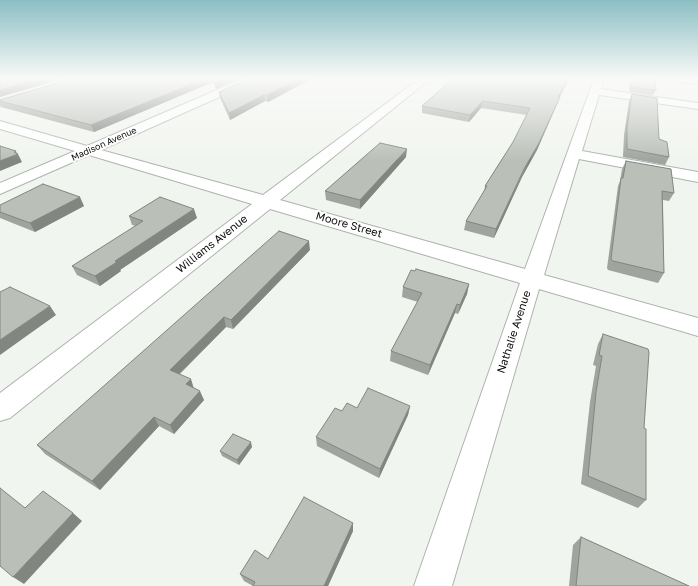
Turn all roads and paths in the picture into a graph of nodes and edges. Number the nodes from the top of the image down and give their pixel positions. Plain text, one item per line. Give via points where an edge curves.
1 (189, 106) edge
2 (390, 106) edge
3 (590, 106) edge
4 (0, 125) edge
5 (89, 150) junction
6 (575, 154) junction
7 (698, 177) edge
8 (0, 190) edge
9 (267, 202) junction
10 (532, 278) junction
11 (698, 327) edge
12 (0, 409) edge
13 (433, 586) edge

1 - 5 street, Madison Avenue
2 - 9 street, Williams Avenue
3 - 6 street, Nathalie Avenue
4 - 5 street, Moore Street
5 - 8 street, Madison Avenue
5 - 9 street, Moore Street
6 - 7 street
6 - 10 street, Nathalie Avenue
9 - 10 street, Moore Street
9 - 12 street, Williams Avenue
10 - 11 street, Moore Street
10 - 13 street, Nathalie Avenue

